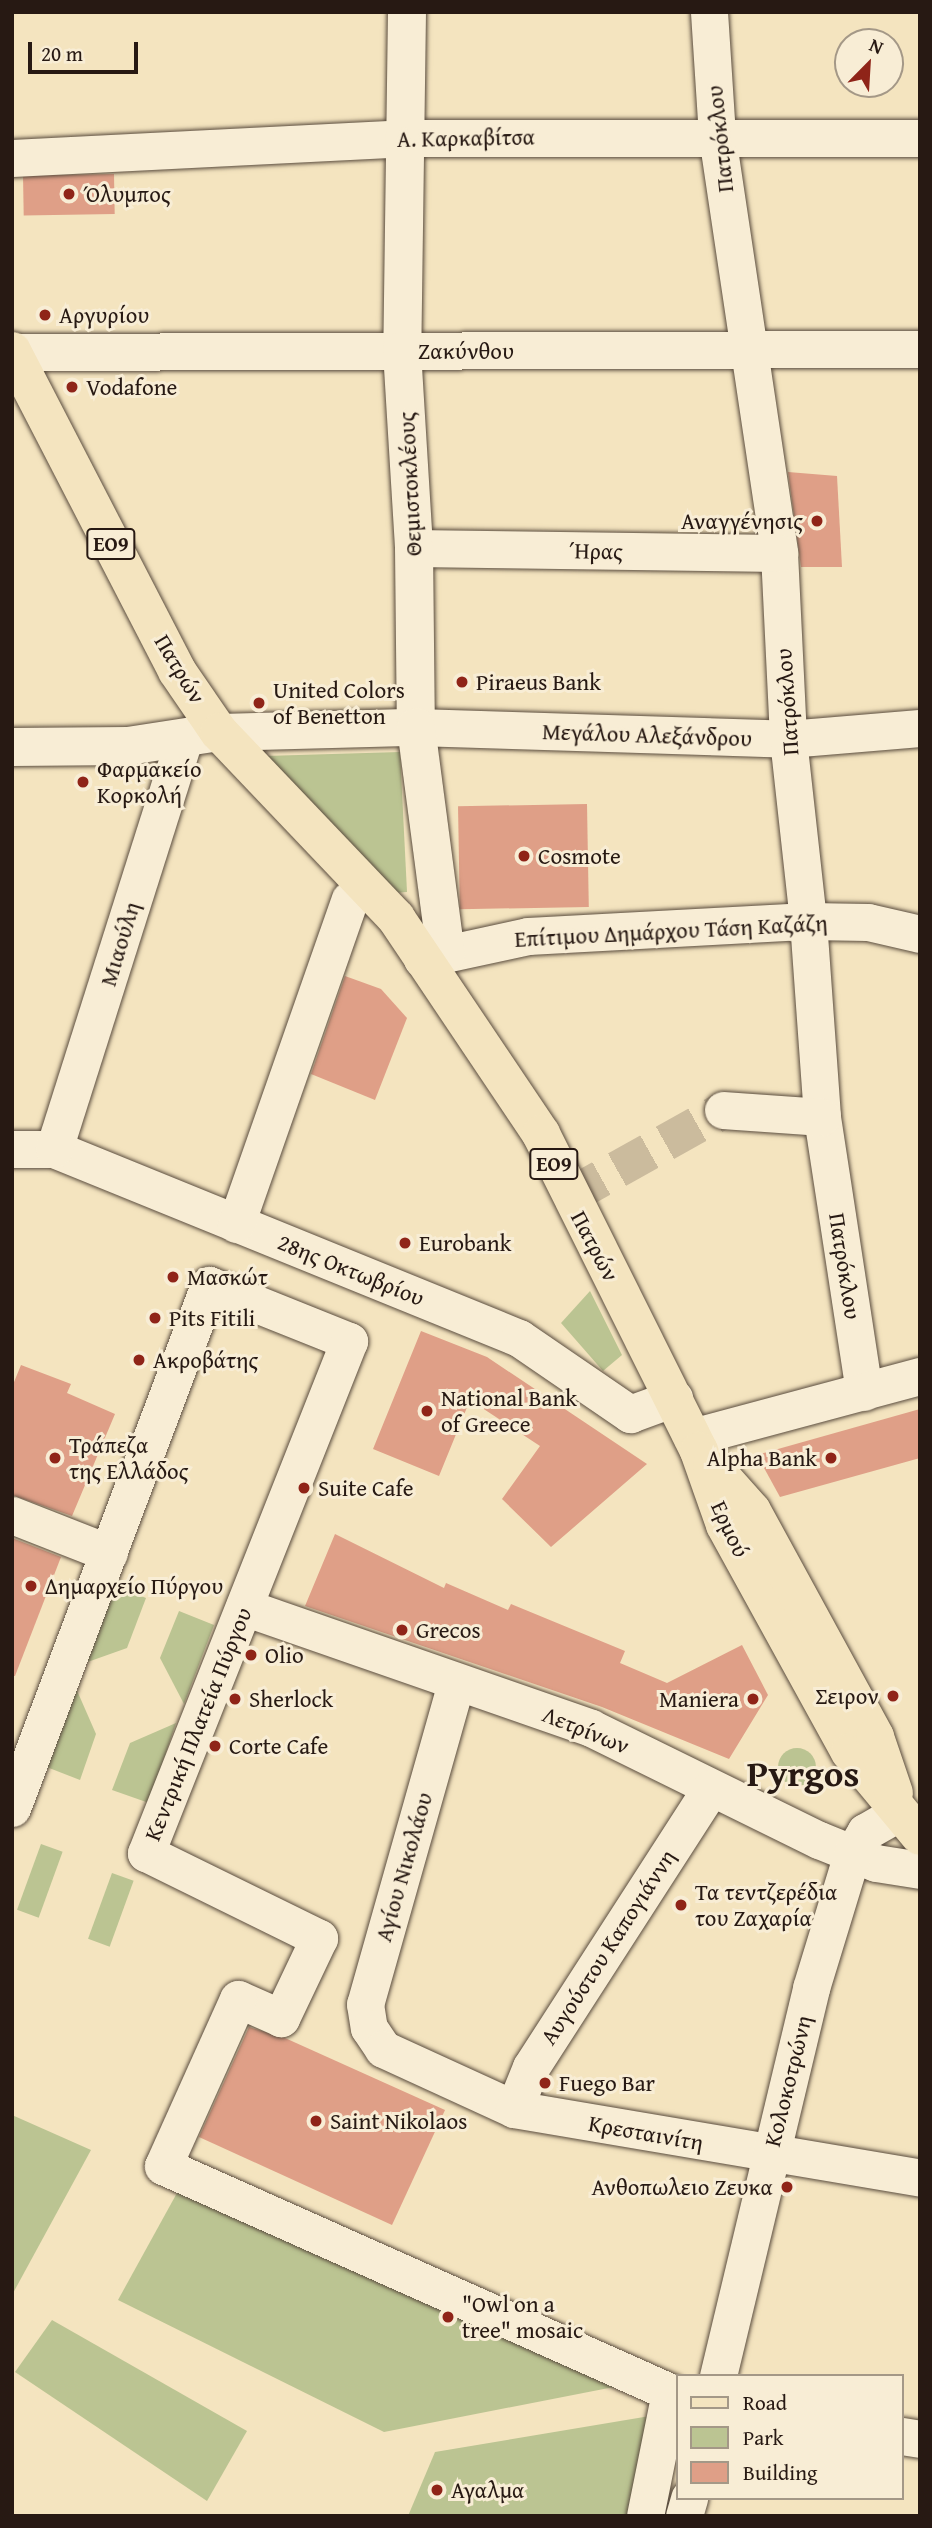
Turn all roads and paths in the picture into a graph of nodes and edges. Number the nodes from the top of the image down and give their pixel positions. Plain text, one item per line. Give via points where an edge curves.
1 (407, 12) edge
2 (709, 12) edge
3 (717, 136) junction
4 (403, 138) junction
5 (920, 138) edge
6 (13, 163) edge
7 (920, 349) edge
8 (748, 350) junction
9 (402, 351) junction
10 (12, 352) edge
11 (12, 407) edge
12 (414, 548) junction
13 (779, 553) junction
14 (416, 727) junction
15 (920, 728) edge
16 (201, 736) junction
17 (788, 739) junction
18 (12, 747) edge
19 (350, 899) junction
20 (808, 920) junction
21 (920, 934) edge
22 (426, 952) junction
23 (723, 1110) tunnel mouth
24 (822, 1117) junction
25 (12, 1149) edge
26 (54, 1149) junction
27 (236, 1224) junction
28 (920, 1376) edge
29 (864, 1392) junction
30 (674, 1398) junction
31 (696, 1444) junction
32 (12, 1515) edge
33 (109, 1553) junction
34 (244, 1607) junction
35 (456, 1683) junction
36 (711, 1788) junction
37 (12, 1808) edge
38 (913, 1817) edge
39 (852, 1854) junction
40 (920, 1870) edge
41 (383, 2049) joint
42 (514, 2109) junction
43 (769, 2155) junction
44 (920, 2178) edge
45 (718, 2374) edge
46 (645, 2516) edge

1 - 4 street, Θεμιστοκλέους
2 - 3 street, Πατρόκλου
3 - 4 street, Α. Καρκαβίτσα
3 - 5 street, Α. Καρκαβίτσα
3 - 8 street, Πατρόκλου
4 - 6 street, Α. Καρκαβίτσα
4 - 9 street, Θεμιστοκλέους
7 - 8 street, Ζακύνθου
8 - 9 street, Ζακύνθου
8 - 13 street, Πατρόκλου
9 - 10 street, Ζακύνθου
9 - 12 street, Θεμιστοκλέους
10 - 16 main road, Πατρών / ΕΟ9 via 177,671
11 - 16 main road, Πατρών / ΕΟ9
12 - 13 street, Ήρας
12 - 14 street, Θεμιστοκλέους
13 - 17 street, Πατρόκλου
14 - 16 street, Μεγάλου Αλεξάνδρου
14 - 17 street, Μεγάλου Αλεξάνδρου
14 - 22 street, Θεμιστοκλέους
15 - 17 street, Μεγάλου Αλεξάνδρου
16 - 18 street via 128,746
16 - 19 main road, Πατρών / ΕΟ9
16 - 22 main road, Πατρών / ΕΟ9 via 396,918
16 - 26 street, Μιαούλη
17 - 20 street, Πατρόκλου
19 - 22 main road, Πατρών / ΕΟ9 via 386,929
19 - 27 street
20 - 21 street, Επίτιμου Δημάρχου Τάση Καζάζη via 867,922
20 - 22 street, Επίτιμου Δημάρχου Τάση Καζάζη via 528,936
20 - 24 street, Πατρόκλου
22 - 30 main road, Πατρών / ΕΟ9 via 541,1134
23 - 24 street
24 - 29 street, Πατρόκλου
25 - 26 street, 28ης Οκτωβρίου
26 - 27 street, 28ης Οκτωβρίου
27 - 30 street, 28ης Οκτωβρίου via 519,1338 630,1414
28 - 29 street
29 - 31 street
30 - 31 main road, Πατρών / ΕΟ9
31 - 38 main road, Ερμού / ΕΟ9 via 725,1525 844,1741
32 - 33 street
33 - 34 street, Κεντρική Πλατεία Πύργου via 209,1285 349,1341
33 - 37 street, Κεντρική Πλατεία Πύργου
34 - 35 street, Λετρίνων
34 - 46 street, Κεντρική Πλατεία Πύργου via 146,1853 319,1938 281,2018 238,1999 163,2166 670,2392
35 - 36 street, Λετρίνων via 591,1728
35 - 41 street, Αγίου Νικολάου via 365,2004 369,2028
36 - 39 street, Λετρίνων
36 - 42 street, Αυγούστου Καπογιάννη via 531,2067
38 - 39 street, Κολοκοτρώνη via 865,1832
39 - 40 street, Λετρίνων
39 - 43 street, Κολοκοτρώνη via 811,1988
41 - 42 street, Κρεσταινίτη
42 - 43 street, Κρεσταινίτη
43 - 44 street, Κρεσταινίτη
43 - 45 street, Κολοκοτρώνη

